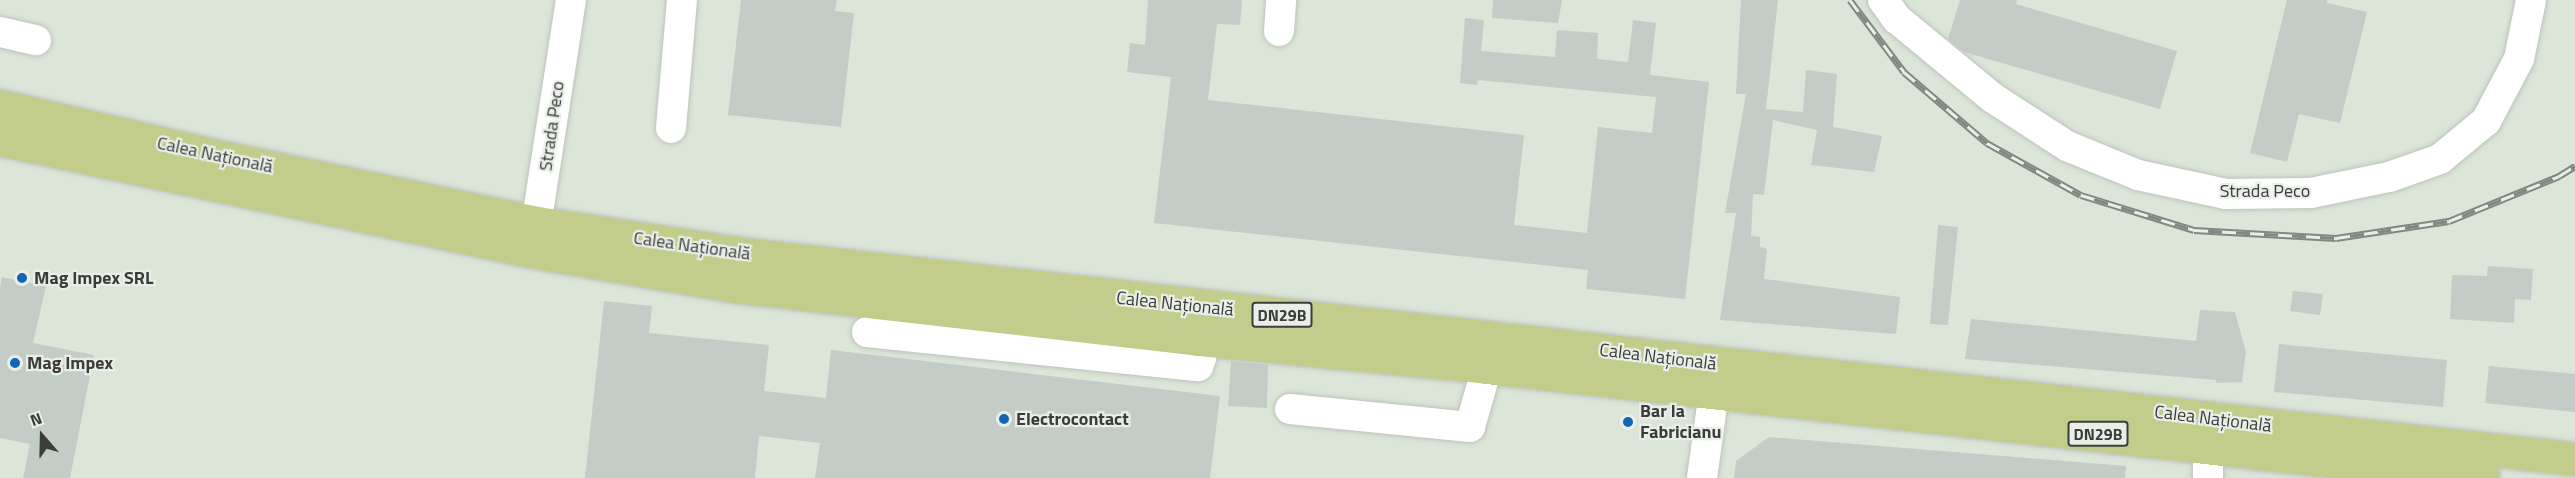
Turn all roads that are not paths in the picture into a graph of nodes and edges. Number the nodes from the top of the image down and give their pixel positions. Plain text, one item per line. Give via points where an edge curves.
1 (571, 0) edge
2 (682, 0) edge
3 (1281, 0) edge
4 (1883, 0) edge
5 (2531, 0) edge
6 (1279, 31) dead end
7 (0, 32) edge
8 (36, 40) dead end
9 (0, 106) edge
10 (671, 128) dead end
11 (0, 138) edge
12 (534, 237) junction
13 (867, 332) dead end
14 (1198, 339) junction
15 (1487, 368) junction
16 (1716, 379) junction
17 (1290, 409) dead end
18 (2208, 446) junction
19 (2575, 459) edge
20 (1702, 478) edge
21 (2208, 478) edge
22 (2483, 478) edge

1 - 12 street, Strada Peco
2 - 10 street
3 - 6 street
4 - 5 street, Strada Peco via 1897,19 1993,98 2067,146 2138,175 2226,194 2311,193 2389,177 2440,159 2486,121 2519,59
7 - 8 street
9 - 12 main road, Calea Națională / DN29B
11 - 12 main road, Calea Națională / DN29B
12 - 14 main road, Calea Națională / DN29B via 736,285
12 - 16 main road, Calea Națională / DN29B via 742,254
13 - 14 street via 1198,366
14 - 15 main road, Calea Națională / DN29B
15 - 16 main road, Calea Națională / DN29B
15 - 17 street via 1470,427
16 - 18 main road, Calea Națională / DN29B
16 - 19 main road, Calea Națională / DN29B
16 - 20 street
18 - 21 street
18 - 22 main road, Calea Națională / DN29B

